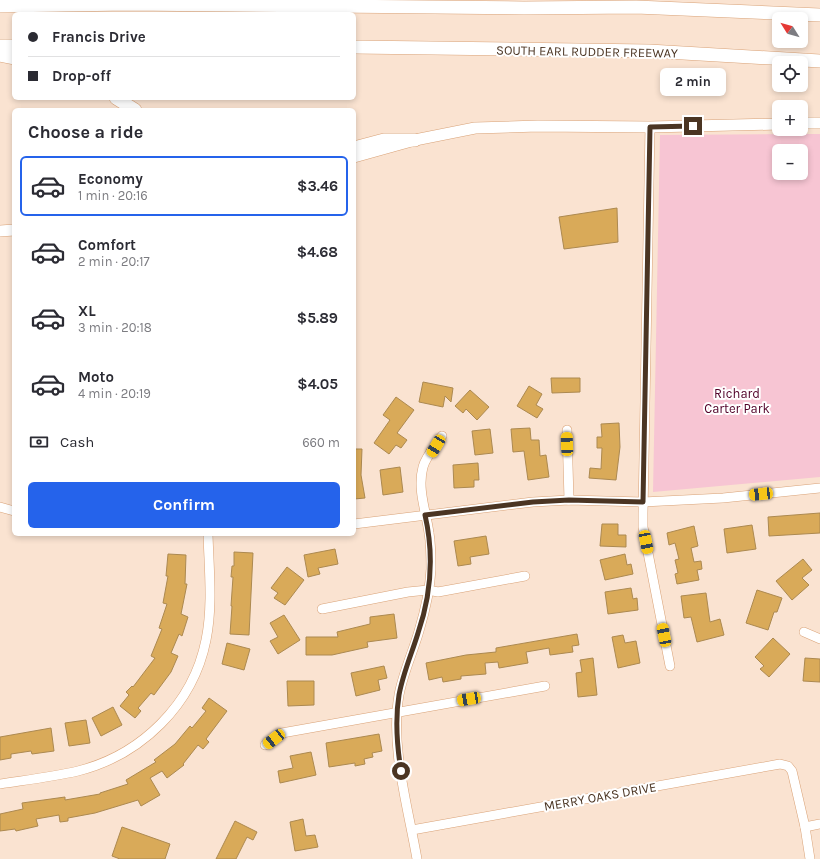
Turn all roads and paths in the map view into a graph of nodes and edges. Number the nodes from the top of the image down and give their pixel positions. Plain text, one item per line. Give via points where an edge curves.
1 (147, 0) edge
2 (128, 4) junction
3 (0, 6) edge
4 (820, 15) edge
5 (0, 46) edge
6 (12, 46) edge
7 (356, 47) edge
8 (0, 55) edge
9 (12, 58) edge
10 (820, 61) edge
11 (119, 100) edge
12 (132, 108) edge
13 (808, 123) edge
14 (820, 123) edge
15 (772, 124) edge
16 (650, 127) junction
17 (415, 140) junction
18 (356, 147) edge
19 (356, 156) edge
20 (12, 230) edge
21 (0, 231) edge
22 (566, 430) dead end
23 (442, 436) dead end
24 (820, 488) edge
25 (569, 500) junction
26 (643, 502) junction
27 (0, 508) edge
28 (12, 510) edge
29 (425, 515) junction
30 (356, 524) edge
31 (208, 536) edge
32 (525, 576) dead end
33 (428, 590) junction
34 (322, 609) dead end
35 (804, 632) dead end
36 (820, 639) edge
37 (670, 666) dead end
38 (546, 686) dead end
39 (398, 711) junction
40 (265, 746) dead end
41 (0, 784) edge
42 (820, 824) edge
43 (805, 827) junction
44 (412, 830) junction
45 (417, 859) edge
46 (810, 859) edge

1 - 2 highway
2 - 3 highway
2 - 4 highway via 636,7
5 - 6 highway
7 - 10 highway, SOUTH EARL RUDDER FREEWAY via 649,51
8 - 9 highway
11 - 12 highway
13 - 14 main road
15 - 16 main road
16 - 17 main road via 475,128
16 - 26 street
17 - 18 highway via 384,140
17 - 19 main road
20 - 21 main road
22 - 25 street
23 - 29 street via 424,466 421,478
24 - 26 street via 723,498
25 - 26 street
25 - 29 street
26 - 37 street via 643,527
27 - 28 street
29 - 30 street
29 - 33 street via 429,531 431,569
31 - 41 street via 209,613 206,639 198,669 177,706 140,742 123,753 78,771
32 - 33 street via 438,592
33 - 34 street
33 - 39 street via 425,612 399,695
35 - 36 street
38 - 39 street
39 - 40 street via 282,732
39 - 44 street via 398,756
42 - 43 street
43 - 44 street, MERRY OAKS DRIVE via 792,771 788,766 780,764
43 - 46 street
44 - 45 street

